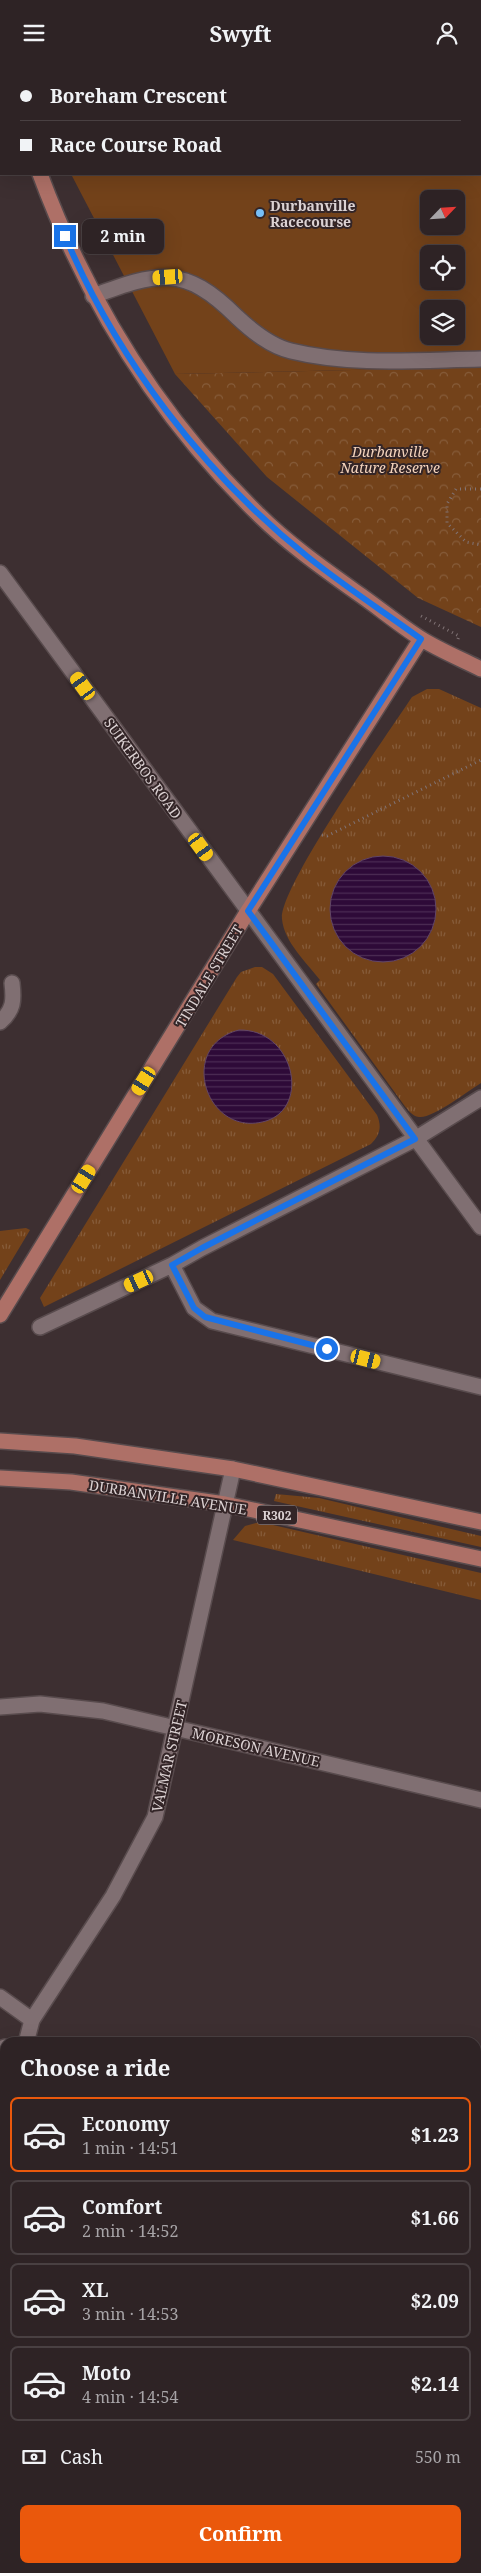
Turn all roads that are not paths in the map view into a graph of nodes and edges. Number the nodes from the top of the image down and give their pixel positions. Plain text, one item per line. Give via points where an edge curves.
1 (40, 175) edge
2 (93, 296) junction
3 (481, 359) edge
4 (0, 573) edge
5 (421, 639) junction
6 (481, 669) edge
7 (248, 911) junction
8 (12, 983) dead end
9 (0, 1022) edge
10 (481, 1098) edge
11 (415, 1139) junction
12 (481, 1227) edge
13 (172, 1265) junction
14 (0, 1315) edge
15 (40, 1327) dead end
16 (481, 1387) edge
17 (0, 1441) edge
18 (233, 1469) junction
19 (0, 1478) edge
20 (225, 1503) junction
21 (481, 1522) edge
22 (481, 1559) edge
23 (0, 1707) edge
24 (176, 1729) junction
25 (481, 1800) edge
26 (0, 1997) edge
27 (32, 2020) junction
28 (24, 2037) edge

1 - 2 main road
2 - 3 street via 139,279 168,277 206,289 256,335 290,351 358,360
2 - 5 main road via 161,403 256,512 308,557
4 - 7 street, SUIKERBOS ROAD
5 - 6 main road
5 - 7 main road, TINDALE STREET
7 - 11 street, SUIKERBOS ROAD
7 - 14 main road, TINDALE STREET
8 - 9 street via 12,1008
10 - 11 street
11 - 12 street, SUIKERBOS ROAD
11 - 13 street
13 - 15 street
13 - 16 street via 194,1308 212,1321
17 - 18 main road via 75,1445
18 - 20 street, VALMAR STREET
18 - 21 main road
19 - 20 main road, DURBANVILLE AVENUE / R302 via 71,1482
20 - 22 main road, DURBANVILLE AVENUE / R302
20 - 24 street, VALMAR STREET
23 - 24 street, MORESON AVENUE via 40,1704 94,1710
24 - 25 street, MORESON AVENUE
24 - 27 street, VALMAR STREET via 155,1817 113,1896
26 - 27 street
27 - 28 street, VALMAR STREET

